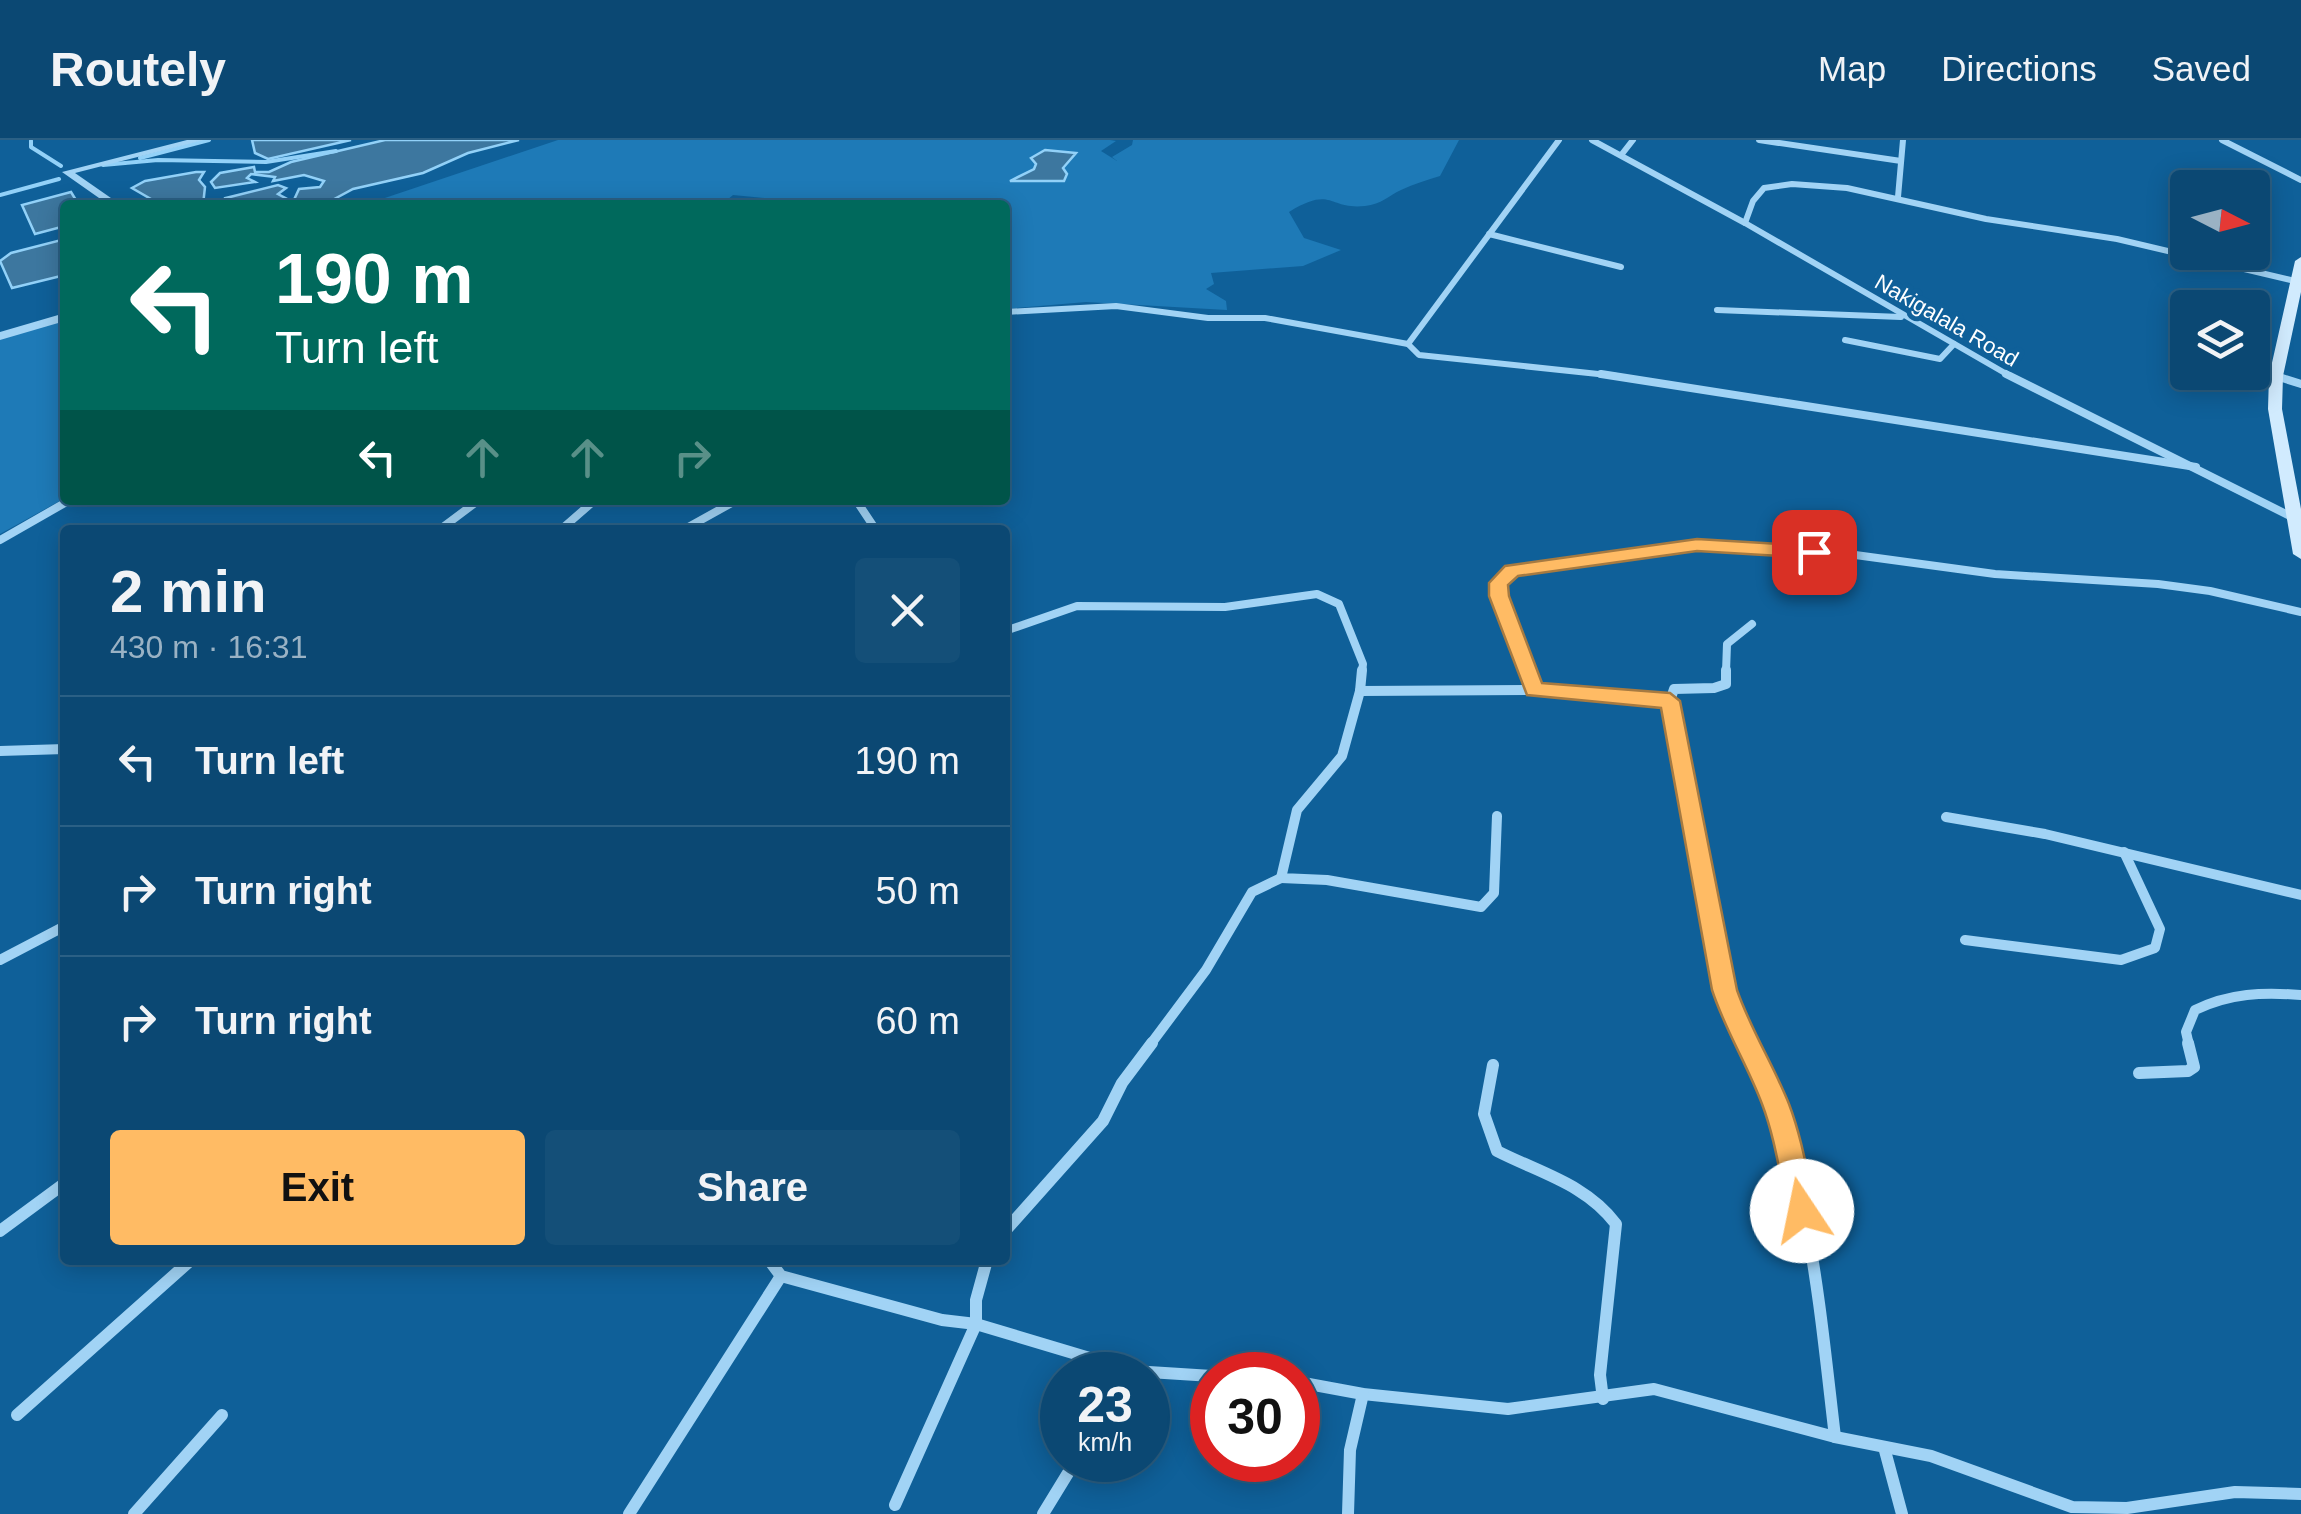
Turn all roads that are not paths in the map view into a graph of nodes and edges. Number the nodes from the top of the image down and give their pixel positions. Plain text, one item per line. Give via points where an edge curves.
1 (198, 140) edge
2 (1558, 140) edge
3 (1592, 140) edge
4 (1633, 140) edge
5 (1759, 140) edge
6 (1903, 140) edge
7 (2222, 140) edge
8 (1622, 154) junction
9 (1901, 161) junction
10 (2301, 180) edge
11 (1898, 197) junction
12 (109, 200) edge
13 (1745, 223) junction
14 (1489, 234) junction
15 (2301, 261) edge
16 (1621, 267) dead end
17 (2298, 282) junction
18 (1716, 310) dead end
19 (1010, 312) edge
20 (1907, 317) junction
21 (60, 318) edge
22 (0, 336) edge
23 (1845, 340) dead end
24 (1408, 344) junction
25 (1954, 344) junction
26 (2276, 376) junction
27 (2301, 384) edge
28 (2196, 467) junction
29 (61, 505) edge
30 (472, 505) edge
31 (589, 505) edge
32 (728, 505) edge
33 (2292, 517) junction
34 (446, 525) edge
35 (566, 525) edge
36 (691, 525) edge
37 (0, 540) edge
38 (2301, 554) edge
39 (2301, 612) edge
40 (1752, 624) dead end
41 (1010, 630) edge
42 (1535, 690) junction
43 (1360, 691) junction
44 (1670, 701) junction
45 (60, 749) edge
46 (0, 750) edge
47 (1496, 816) dead end
48 (1946, 817) dead end
49 (2124, 852) junction
50 (1281, 878) junction
51 (2301, 895) edge
52 (60, 929) edge
53 (1965, 940) dead end
54 (0, 960) edge
55 (2301, 995) edge
56 (1493, 1065) dead end
57 (2140, 1072) dead end
58 (60, 1187) edge
59 (1010, 1226) edge
60 (0, 1231) edge
61 (185, 1265) edge
62 (773, 1265) edge
63 (986, 1265) edge
64 (781, 1276) junction
65 (976, 1324) junction
66 (1065, 1352) edge
67 (1320, 1386) edge
68 (1362, 1394) junction
69 (1603, 1399) junction
70 (17, 1415) dead end
71 (222, 1415) dead end
72 (1834, 1437) junction
73 (1884, 1447) junction
74 (1063, 1482) edge
75 (2301, 1494) edge
76 (895, 1506) dead end
77 (134, 1514) edge
78 (629, 1514) edge
79 (1043, 1514) edge
80 (1348, 1514) edge
81 (1902, 1514) edge

1 - 12 street via 67,172
2 - 14 street
3 - 8 street, Nakigalala Road
4 - 8 street
5 - 9 street
6 - 9 street
7 - 10 street
8 - 13 street, Nakigalala Road
9 - 11 street
11 - 13 street via 1768,186 1755,196
11 - 17 street
13 - 20 street, Nakigalala Road
14 - 16 street
14 - 24 street
15 - 17 main road
17 - 26 main road
18 - 20 street
19 - 24 street via 1116,306 1264,318
20 - 25 street, Nakigalala Road
21 - 22 street
23 - 25 street via 1940,359
24 - 28 street via 1419,355 1557,367
25 - 28 street, Nakigalala Road
26 - 27 street
26 - 33 main road
28 - 33 street, Nakigalala Road
29 - 37 street
30 - 34 street
31 - 35 street
32 - 36 street
33 - 38 main road
39 - 42 street via 2158,584 1995,574 1848,554 1697,545 1644,550 1512,570 1498,583
40 - 44 street via 1727,644 1726,684 1682,687
41 - 43 street via 1078,606 1225,607 1317,594 1339,604 1363,664
42 - 43 street
42 - 44 street
43 - 50 street via 1342,756 1297,810
44 - 72 street via 1724,990 1778,1110 1797,1178
45 - 46 street
47 - 50 street via 1494,893 1481,907
48 - 49 street
49 - 51 street
49 - 53 street via 2160,929 2155,948 2121,960
50 - 59 street via 1252,892 1095,1132
52 - 54 street
55 - 57 street via 2252,992 2214,1000 2195,1010 2186,1032 2194,1067
56 - 69 street via 1484,1114 1497,1151 1586,1189 1616,1224 1602,1341
58 - 60 street
61 - 70 street
62 - 64 street
63 - 65 street
64 - 65 street
64 - 78 street
65 - 66 street
65 - 76 street
67 - 68 street
68 - 69 street via 1508,1409
68 - 80 street via 1350,1450
69 - 72 street via 1654,1389
71 - 77 street
72 - 73 street
73 - 75 street via 1931,1456 2072,1507 2127,1508 2235,1492
73 - 81 street
74 - 79 street

